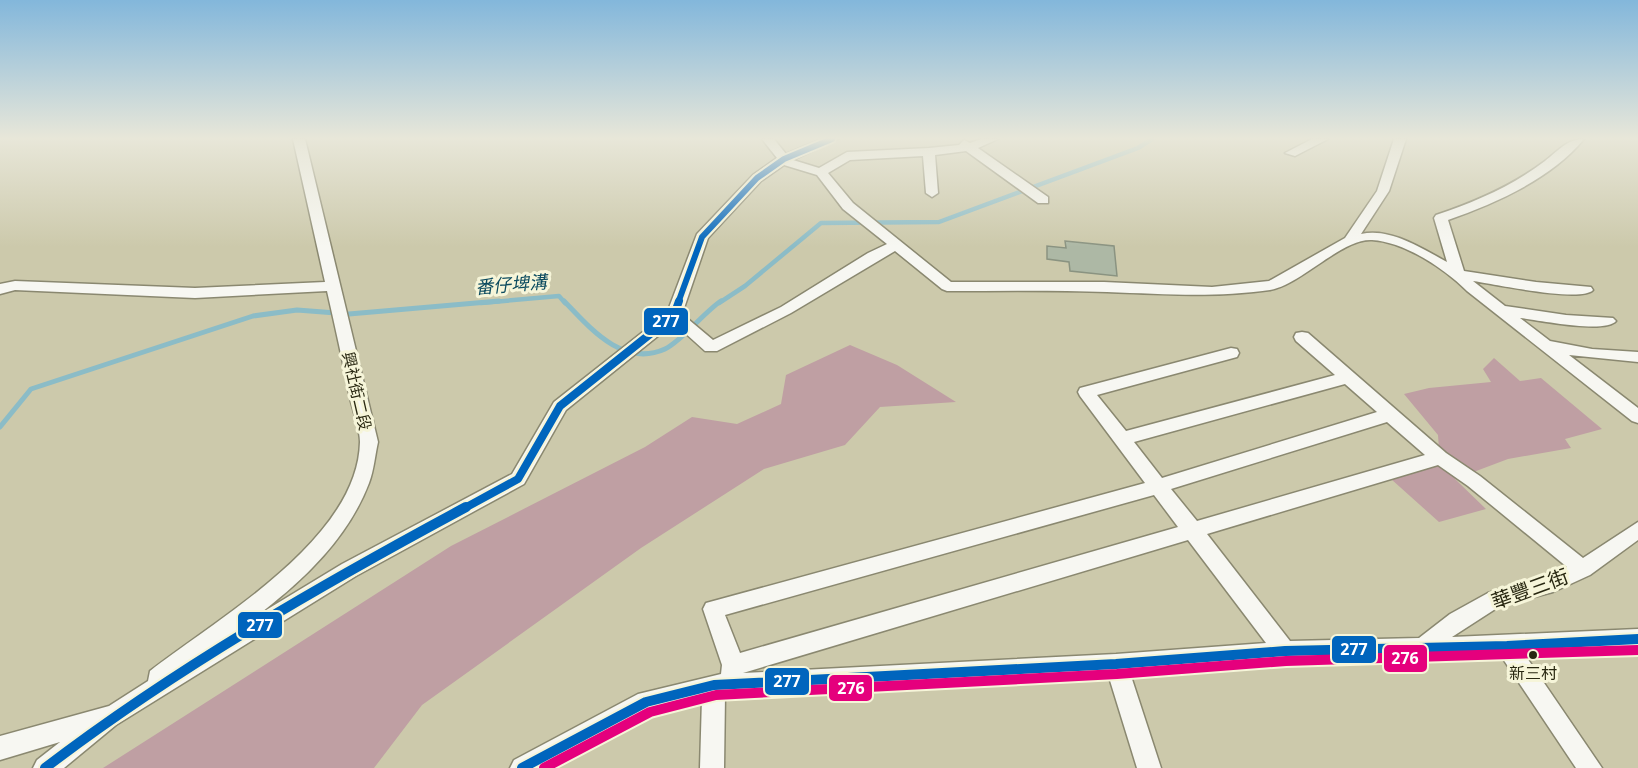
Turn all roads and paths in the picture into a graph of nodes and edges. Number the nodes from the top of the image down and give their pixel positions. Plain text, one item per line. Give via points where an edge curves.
1 (307, 175) edge
2 (761, 175) edge
3 (823, 175) edge
4 (930, 175) edge
5 (1008, 175) edge
6 (1388, 175) edge
7 (1534, 175) edge
8 (932, 193) dead end
9 (1043, 200) dead end
10 (1350, 241) junction
11 (897, 245) junction
12 (1458, 274) junction
13 (332, 286) junction
14 (0, 289) edge
15 (1586, 290) dead end
16 (1501, 310) junction
17 (674, 315) junction
18 (1608, 321) dead end
19 (1302, 337) dead end
20 (1547, 346) junction
21 (1232, 353) dead end
22 (1638, 357) edge
23 (1348, 377) junction
24 (1392, 414) junction
25 (1638, 417) edge
26 (1122, 439) junction
27 (1440, 458) junction
28 (1159, 486) junction
29 (1638, 530) edge
30 (1193, 531) junction
31 (1583, 569) junction
32 (1638, 639) edge
33 (1507, 646) junction
34 (1422, 649) junction
35 (1285, 651) junction
36 (1116, 664) junction
37 (726, 678) junction
38 (114, 715) junction
39 (0, 748) edge
40 (45, 768) edge
41 (522, 768) edge
42 (712, 768) edge
43 (1149, 768) edge
44 (1590, 768) edge

1 - 13 street, 興社街二段
2 - 17 street via 702,237
3 - 11 street via 848,206
4 - 8 street
5 - 9 street
6 - 10 street via 1383,191
7 - 12 street via 1477,206 1441,219
10 - 11 street via 1273,285 1212,292 947,286
10 - 12 street via 1371,236 1406,245
11 - 17 street via 786,310 711,347
12 - 15 street
12 - 16 street
13 - 14 street via 195,293 15,285
13 - 38 street, 興社街二段 via 369,442 367,467 356,495 320,549 282,586 186,654
16 - 18 street via 1566,320
16 - 20 street
17 - 38 street via 560,406 518,479 349,570
19 - 23 street
20 - 22 street
20 - 25 street
21 - 26 street via 1086,392
23 - 24 street
23 - 26 street
24 - 27 street
24 - 28 street
26 - 28 street
27 - 30 street
27 - 31 street
28 - 30 street
28 - 37 street via 713,609
29 - 31 street, 華豐三街
30 - 35 street
30 - 37 street
31 - 34 street, 華豐三街 via 1496,599 1457,621
32 - 33 street
33 - 34 street
33 - 44 street
34 - 35 street
35 - 36 street
36 - 37 street
36 - 43 street
37 - 41 street via 646,702
37 - 42 street
38 - 39 street
38 - 40 street

